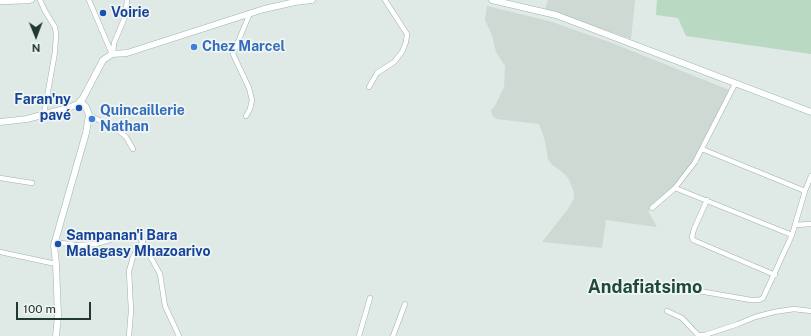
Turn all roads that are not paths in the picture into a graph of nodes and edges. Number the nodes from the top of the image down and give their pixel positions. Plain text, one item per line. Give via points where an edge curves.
1 (32, 0) edge
2 (40, 0) edge
3 (89, 0) edge
4 (127, 0) edge
5 (312, 0) edge
6 (385, 0) edge
7 (492, 0) edge
8 (0, 2) edge
9 (250, 13) junction
10 (112, 54) junction
11 (735, 84) junction
12 (369, 87) dead end
13 (80, 101) junction
14 (811, 112) edge
15 (44, 114) junction
16 (89, 115) junction
17 (246, 116) dead end
18 (0, 122) edge
19 (133, 149) dead end
20 (702, 149) junction
21 (811, 176) edge
22 (0, 178) edge
23 (32, 183) dead end
24 (675, 188) junction
25 (805, 191) junction
26 (707, 200) junction
27 (652, 208) dead end
28 (811, 224) edge
29 (795, 225) junction
30 (792, 235) junction
31 (143, 241) junction
32 (54, 242) junction
33 (0, 252) edge
34 (56, 264) junction
35 (775, 275) junction
36 (693, 290) dead end
37 (370, 298) dead end
38 (405, 304) dead end
39 (667, 311) dead end
40 (811, 311) edge
41 (56, 336) edge
42 (129, 336) edge
43 (179, 336) edge
44 (359, 336) edge
45 (393, 336) edge

1 - 8 street
2 - 15 street via 56,34
3 - 10 street
4 - 10 street
5 - 9 main road
6 - 12 street via 407,34 406,42 394,62 377,73
7 - 11 main road via 556,16
9 - 10 main road via 127,53
9 - 17 street via 233,54 252,100
10 - 13 main road via 103,60
11 - 14 main road
11 - 20 street
13 - 15 main road via 68,108
13 - 16 main road
15 - 18 main road
16 - 19 street via 118,130
16 - 32 main road
20 - 24 street
20 - 25 street
21 - 25 street
22 - 23 street
24 - 26 street
24 - 27 street
25 - 29 street
26 - 30 street
26 - 35 street via 694,229 693,240
28 - 29 street
29 - 30 street
30 - 35 street
31 - 32 street via 139,236 129,234 96,244
31 - 42 street via 133,257 129,271
31 - 43 street via 160,274 165,306
32 - 34 main road
33 - 34 street
34 - 41 main road
35 - 36 street via 766,294 759,300
37 - 44 street
38 - 45 street
39 - 40 street via 682,318 698,335 705,335 774,312 794,309

